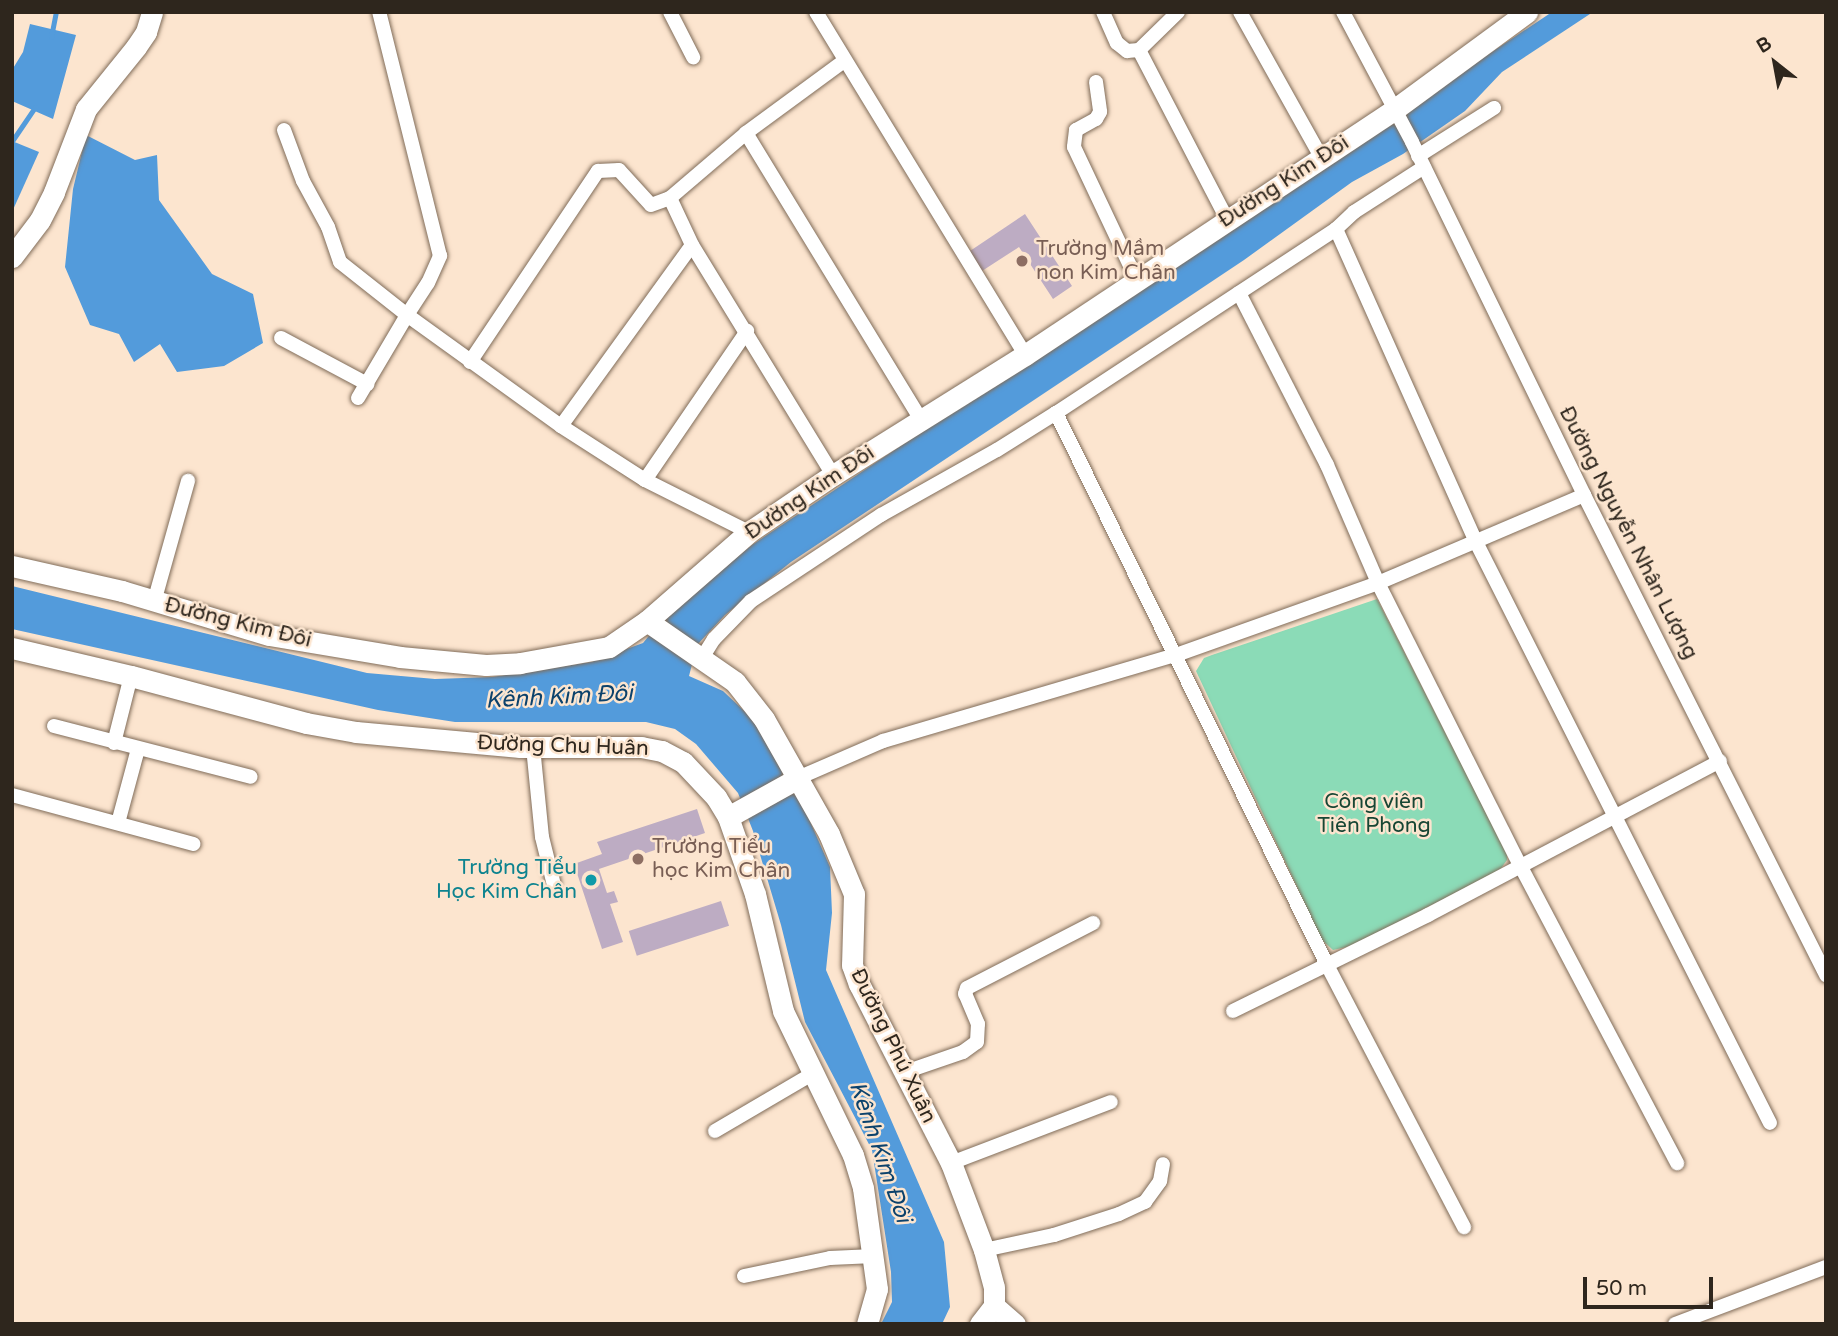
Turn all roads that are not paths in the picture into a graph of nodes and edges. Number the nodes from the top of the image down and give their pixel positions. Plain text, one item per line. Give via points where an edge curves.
1 (152, 12) edge
2 (379, 12) edge
3 (670, 12) edge
4 (816, 12) edge
5 (1103, 12) edge
6 (1178, 12) edge
7 (1240, 12) edge
8 (1343, 12) edge
9 (1527, 12) edge
10 (1139, 50) junction
11 (692, 57) dead end
12 (844, 61) junction
13 (1096, 82) dead end
14 (1494, 108) dead end
15 (1398, 114) junction
16 (284, 130) dead end
17 (746, 133) junction
18 (1418, 155) junction
19 (1321, 157) junction
20 (670, 198) junction
21 (1227, 219) junction
22 (1336, 229) junction
23 (692, 245) junction
24 (12, 257) edge
25 (1138, 281) junction
26 (1239, 293) junction
27 (407, 315) junction
28 (747, 331) junction
29 (281, 338) dead end
30 (1025, 355) junction
31 (470, 362) junction
32 (367, 384) junction
33 (358, 398) dead end
34 (1056, 413) junction
35 (921, 420) junction
36 (561, 426) junction
37 (833, 475) junction
38 (645, 480) junction
39 (188, 481) dead end
40 (1584, 495) junction
41 (750, 532) junction
42 (1476, 542) junction
43 (12, 566) edge
44 (1378, 583) junction
45 (154, 602) junction
46 (651, 625) junction
47 (12, 648) edge
48 (1176, 655) junction
49 (702, 658) junction
50 (131, 676) junction
51 (54, 726) dead end
52 (114, 743) junction
53 (533, 747) junction
54 (138, 749) junction
55 (1720, 761) junction
56 (250, 777) dead end
57 (798, 778) junction
58 (12, 795) edge
59 (1616, 816) junction
60 (728, 817) junction
61 (118, 823) junction
62 (194, 844) dead end
63 (1521, 867) junction
64 (554, 885) dead end
65 (1093, 923) dead end
66 (1327, 965) junction
67 (1826, 975) edge
68 (1233, 1011) dead end
69 (905, 1072) junction
70 (812, 1074) junction
71 (1111, 1102) dead end
72 (1770, 1123) dead end
73 (715, 1130) dead end
74 (951, 1163) junction
75 (1677, 1163) dead end
76 (1163, 1164) dead end
77 (1464, 1227) dead end
78 (984, 1250) junction
79 (874, 1256) junction
80 (1826, 1267) edge
81 (744, 1276) dead end
82 (994, 1306) junction
83 (867, 1324) edge
84 (981, 1324) edge
85 (1015, 1324) edge
86 (1675, 1324) edge

1 - 24 street via 136,47 86,109 54,192
2 - 27 street via 440,256
3 - 11 street
4 - 12 street
5 - 10 street via 1117,43 1127,51
6 - 10 street
7 - 19 street
8 - 15 street, Đường Nguyễn Nhân Lượng
9 - 15 street, Đường Kim Đôi
10 - 21 street
12 - 17 street
12 - 30 street
13 - 25 street via 1100,112 1076,130 1074,147
14 - 18 street
15 - 18 street, Đường Nguyễn Nhân Lượng
15 - 19 street, Đường Kim Đôi
16 - 27 street via 340,262
17 - 20 street
17 - 35 street
18 - 22 street
18 - 40 street, Đường Nguyễn Nhân Lượng
19 - 21 street, Đường Kim Đôi
20 - 23 street
20 - 31 street via 651,205 619,170 598,171
21 - 25 street, Đường Kim Đôi
22 - 26 street
22 - 42 street
23 - 28 street
23 - 36 street
25 - 30 street, Đường Kim Đôi
26 - 34 street
26 - 44 street via 1326,465
27 - 31 street
27 - 32 street
28 - 37 street
28 - 38 street
29 - 32 street
30 - 35 street, Đường Kim Đôi
31 - 36 street
32 - 33 street
34 - 48 street
34 - 49 street via 881,515 751,601
35 - 37 street, Đường Kim Đôi
36 - 38 street
37 - 41 street, Đường Kim Đôi
38 - 41 street
39 - 45 street
40 - 42 street
40 - 55 street, Đường Nguyễn Nhân Lượng
41 - 46 street, Đường Kim Đôi
42 - 44 street
42 - 59 street
43 - 45 street, Đường Kim Đôi
44 - 48 street
44 - 63 street
45 - 46 street, Đường Kim Đôi via 269,635 400,657 486,665 609,647
46 - 49 street, Đường Phú Xuân
47 - 50 street, Đường Chu Huân
48 - 57 street via 883,740
48 - 66 street
49 - 57 street, Đường Phú Xuân via 735,682 764,719
50 - 52 street
50 - 53 street, Đường Chu Huân via 331,728
51 - 52 street
52 - 54 street
53 - 60 street, Đường Chu Huân via 618,746 662,751 683,762
53 - 64 street via 542,837
54 - 56 street
54 - 61 street
55 - 59 street
55 - 67 street, Đường Nguyễn Nhân Lượng
57 - 60 street
57 - 69 street, Đường Phú Xuân via 851,883 852,965
58 - 61 street
59 - 63 street
59 - 72 street
60 - 70 street, Đường Chu Huân via 755,894 783,1011
61 - 62 street
63 - 66 street
63 - 75 street
65 - 69 street via 967,988 965,994 978,1024 977,1042 963,1052
66 - 68 street
66 - 77 street
69 - 74 street, Đường Phú Xuân
70 - 73 street
70 - 79 street, Đường Chu Huân via 853,1155
71 - 74 street
74 - 78 street, Đường Phú Xuân
76 - 78 street via 1160,1181 1144,1202 1054,1235
78 - 82 street, Đường Phú Xuân
79 - 81 street via 830,1258
79 - 83 street, Đường Chu Huân via 877,1289
80 - 86 street
82 - 84 street
82 - 85 street

